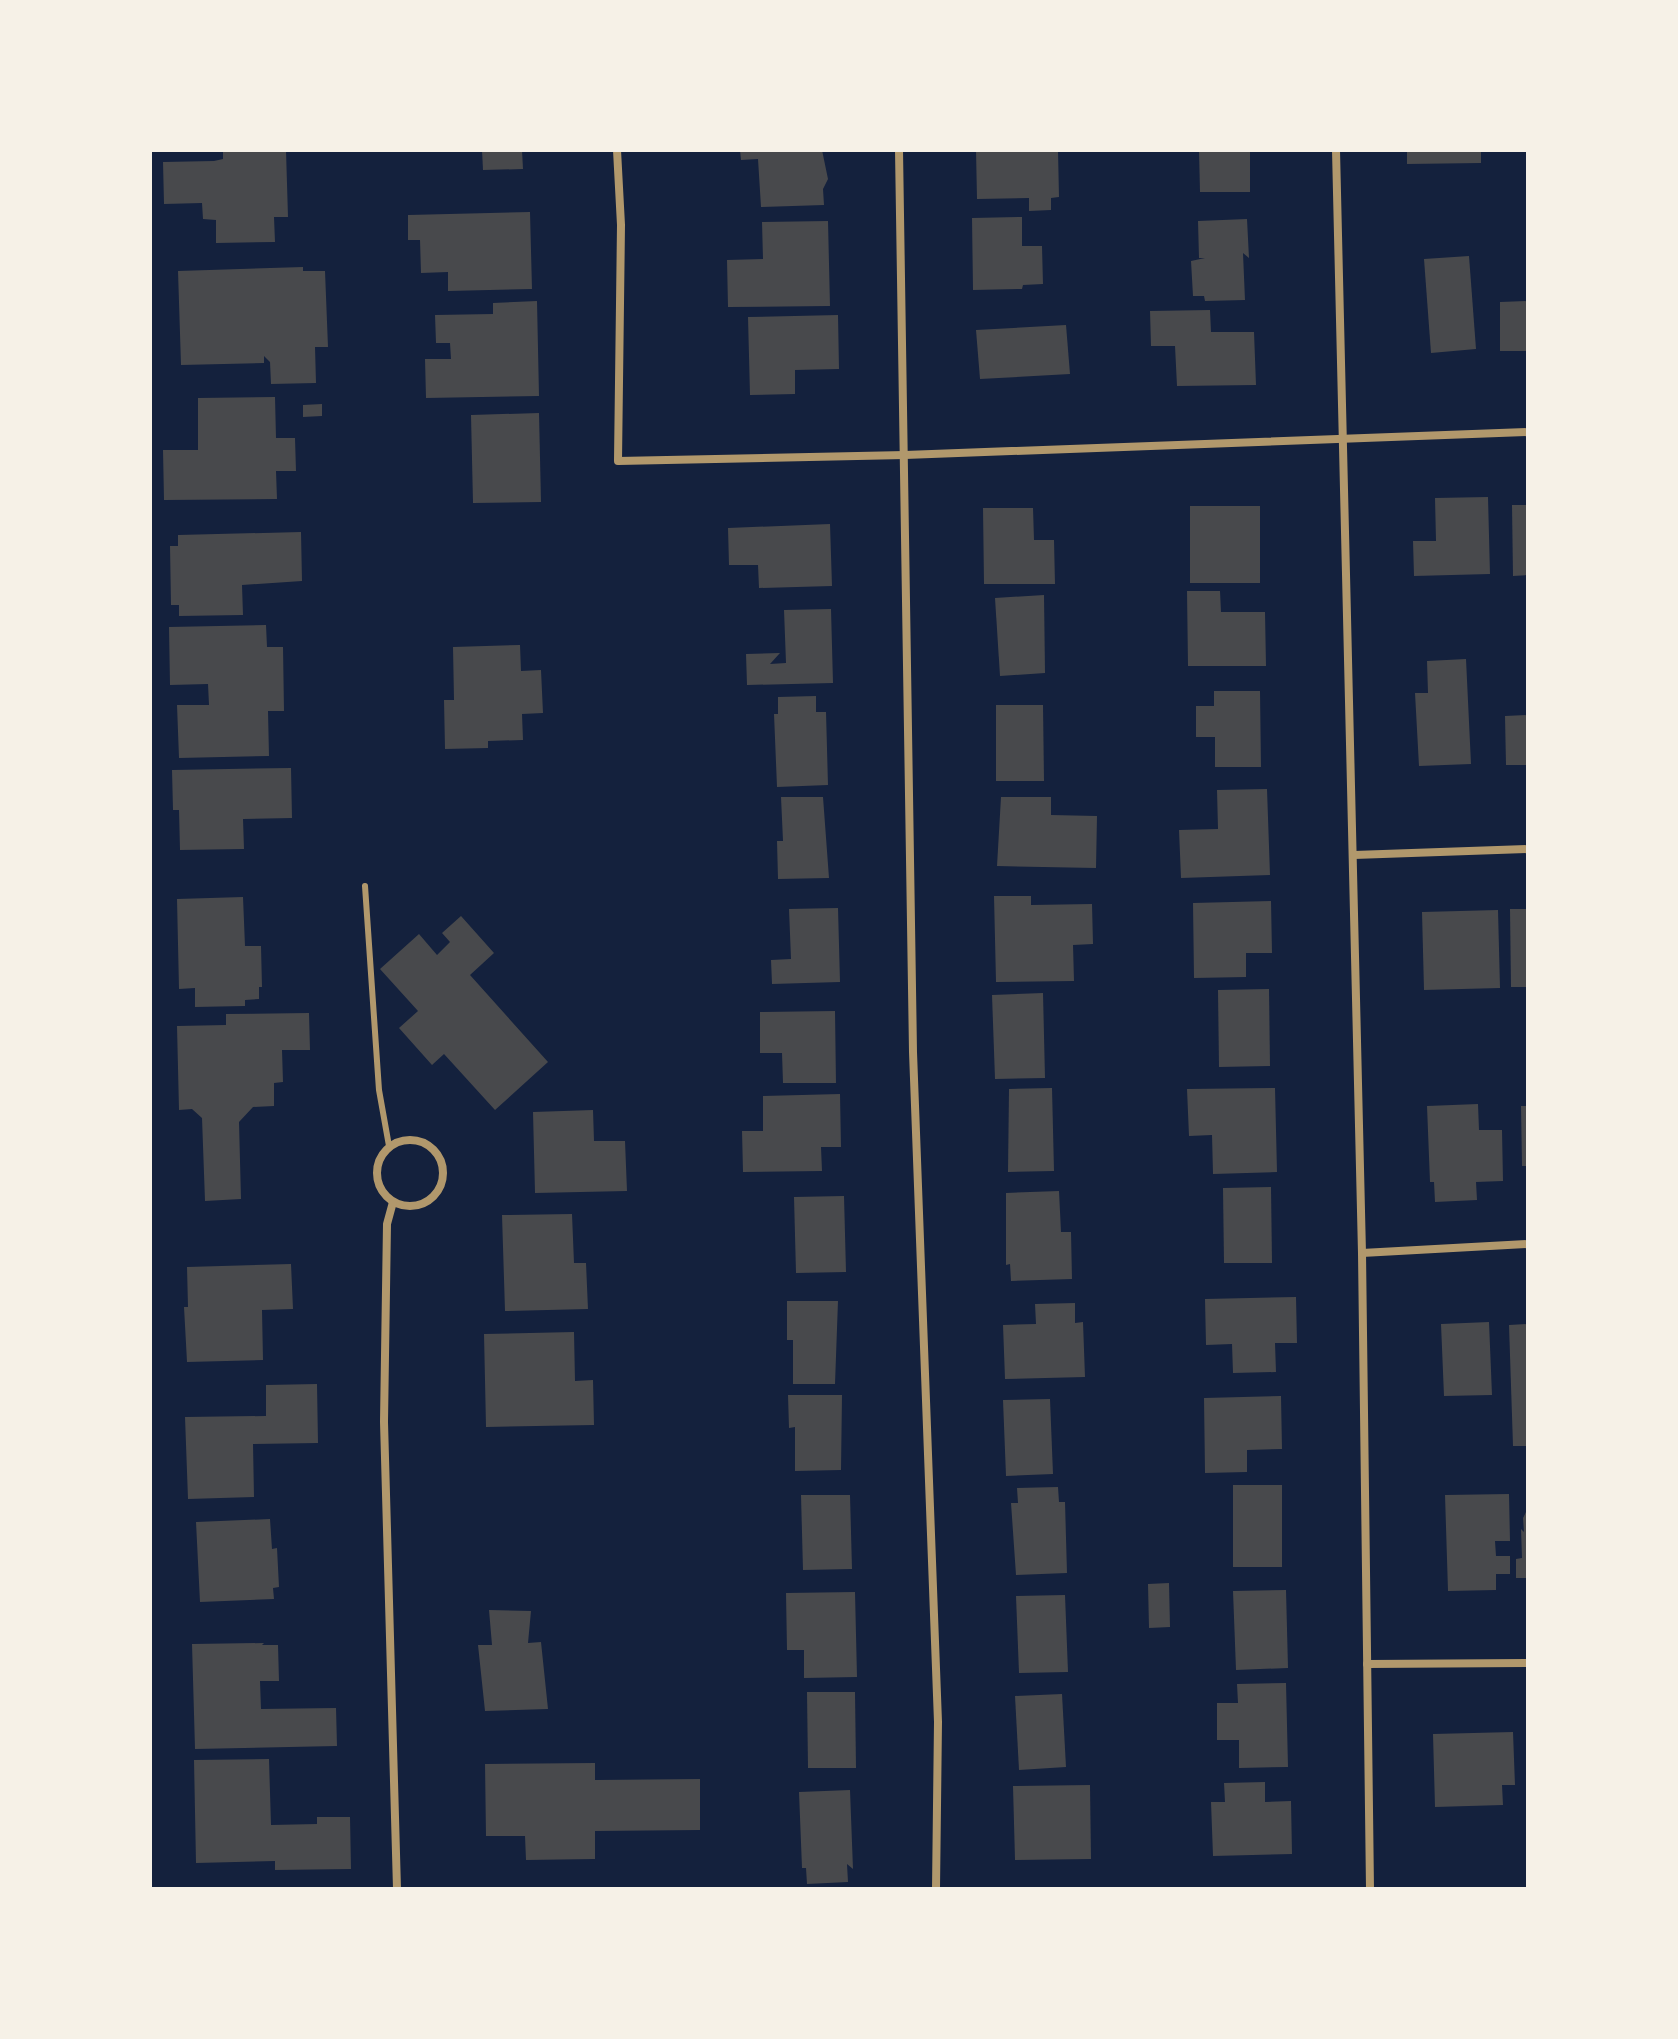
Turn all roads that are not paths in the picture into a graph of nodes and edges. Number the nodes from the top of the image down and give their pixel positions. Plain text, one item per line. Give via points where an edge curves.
1 (617, 150) edge
2 (899, 150) edge
3 (1336, 150) edge
4 (1528, 432) edge
5 (1342, 439) junction
6 (905, 455) junction
7 (1528, 849) edge
8 (1354, 855) junction
9 (365, 886) dead end
10 (389, 1146) junction
11 (393, 1202) junction
12 (1528, 1244) edge
13 (1362, 1253) junction
14 (1528, 1663) edge
15 (1367, 1664) junction
16 (397, 1889) edge
17 (936, 1889) edge
18 (1370, 1889) edge

1 - 6 street via 618,461
2 - 6 street
3 - 5 street
4 - 5 street
5 - 6 street
5 - 8 street
6 - 17 street via 913,1052 938,1722
7 - 8 street
8 - 13 street
9 - 10 lane via 379,1090
10 - 11 street via 381,1155 377,1181
10 - 11 street via 414,1139 427,1144 442,1164 439,1190 431,1199 405,1206
11 - 16 street via 387,1224 384,1422
12 - 13 street
13 - 15 street
14 - 15 street
15 - 18 street

